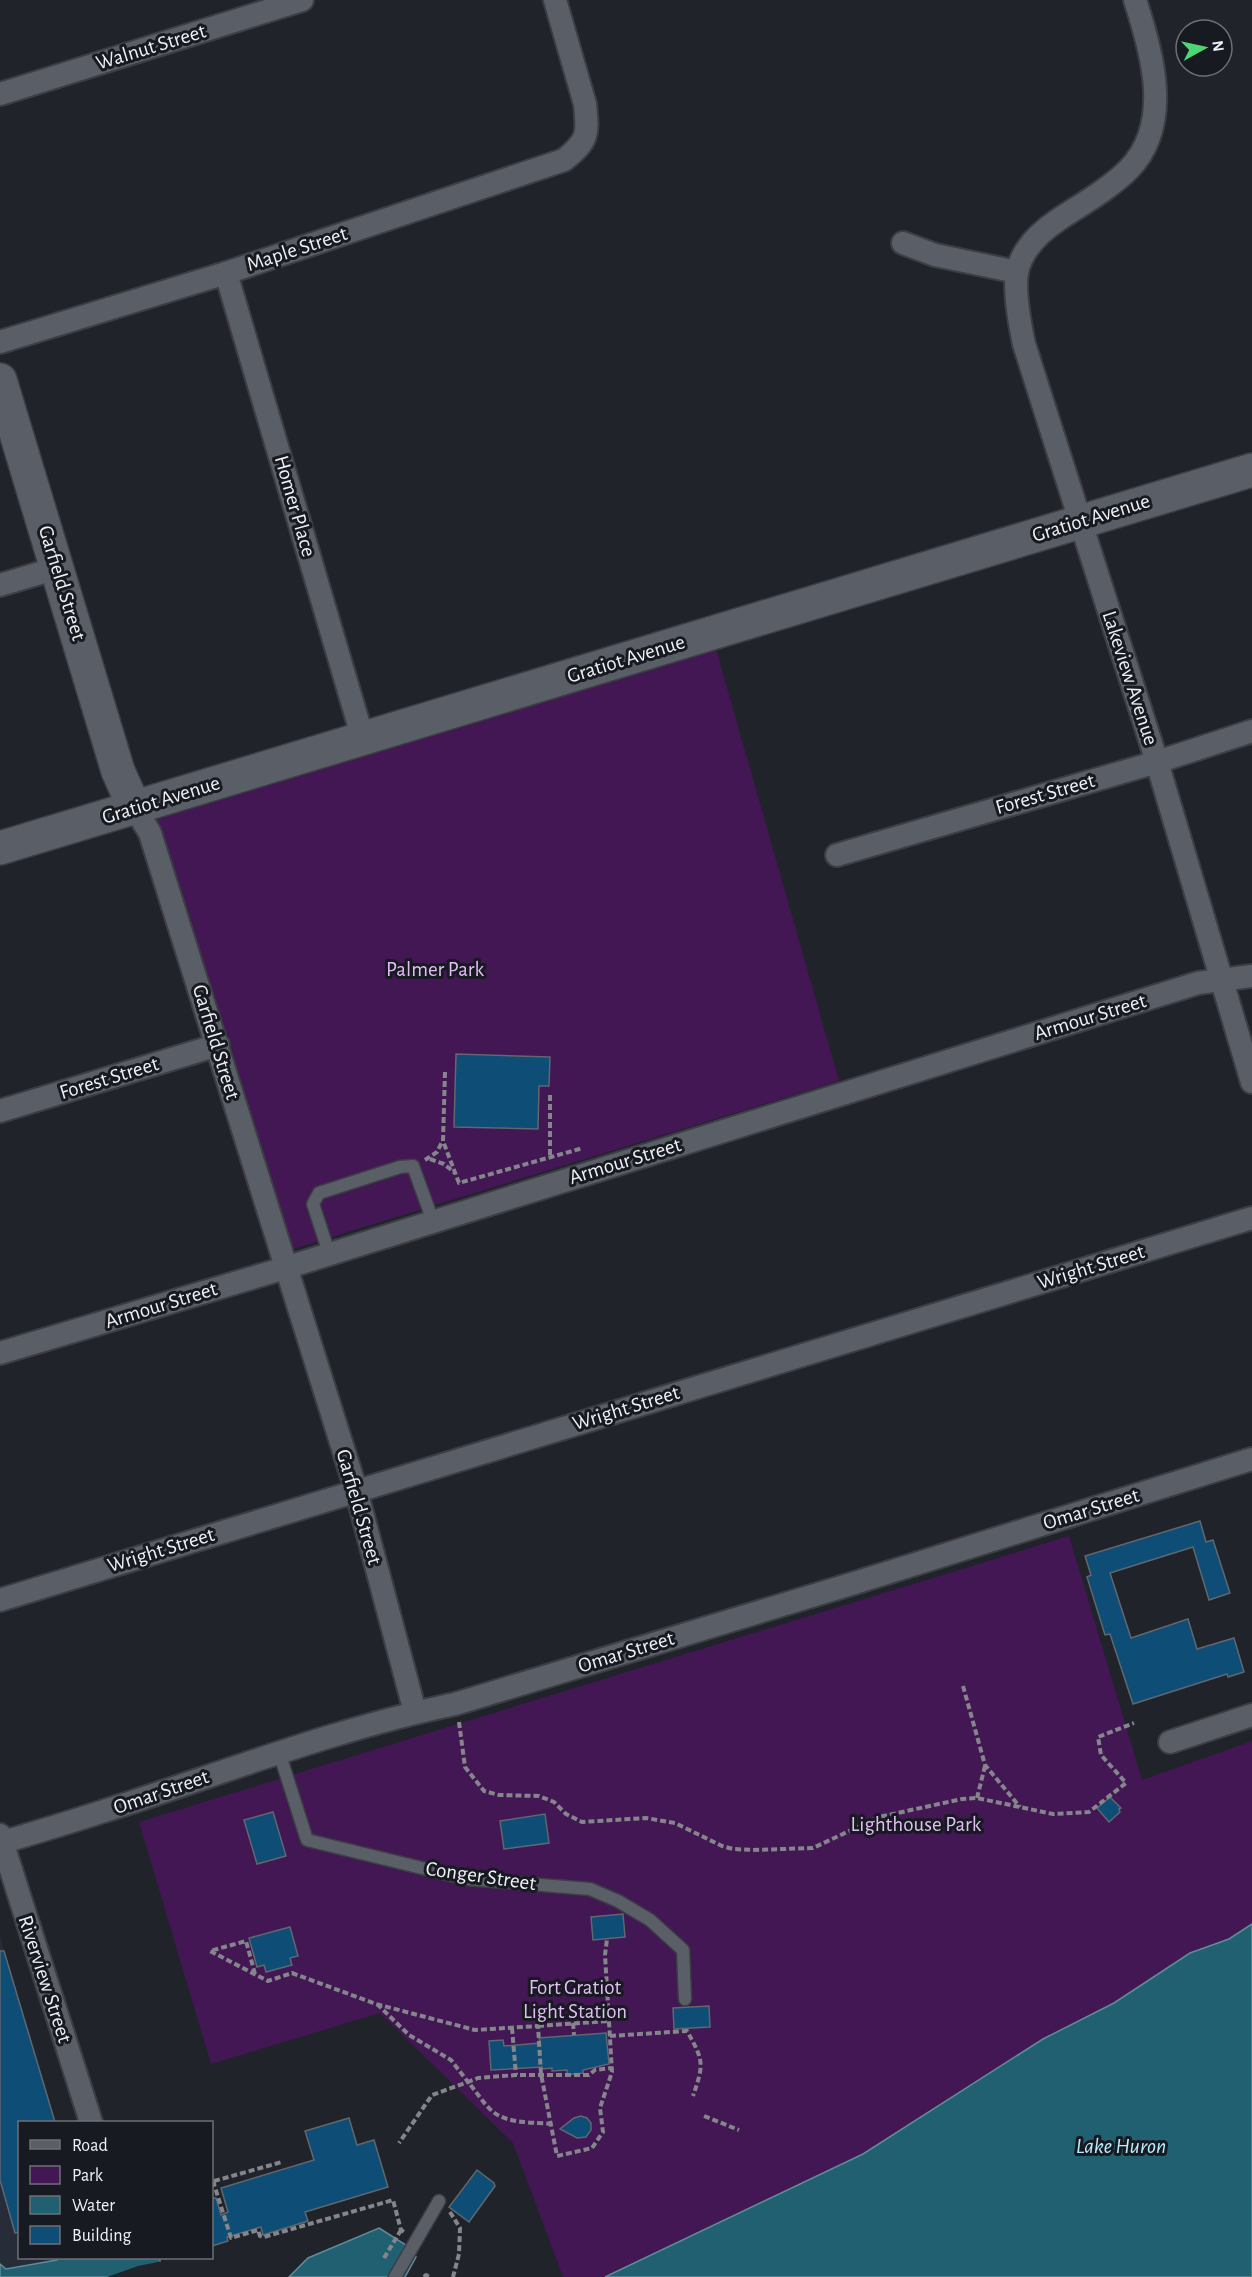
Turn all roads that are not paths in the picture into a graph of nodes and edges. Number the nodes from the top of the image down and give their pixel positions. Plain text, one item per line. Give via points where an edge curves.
1 (302, 0) edge
2 (555, 0) edge
3 (1135, 0) edge
4 (0, 94) edge
5 (903, 243) dead end
6 (1017, 272) junction
7 (226, 273) junction
8 (0, 342) edge
9 (0, 380) edge
10 (1252, 470) edge
11 (1081, 521) junction
12 (57, 568) junction
13 (0, 585) edge
14 (1252, 731) edge
15 (363, 739) junction
16 (1157, 762) junction
17 (134, 807) junction
18 (0, 848) edge
19 (837, 855) dead end
20 (1252, 976) edge
21 (1221, 980) junction
22 (218, 1045) junction
23 (1252, 1083) edge
24 (0, 1111) edge
25 (1252, 1218) edge
26 (433, 1221) junction
27 (329, 1253) junction
28 (285, 1268) junction
29 (0, 1353) edge
30 (1252, 1459) edge
31 (356, 1490) junction
32 (0, 1600) edge
33 (415, 1712) junction
34 (1252, 1715) edge
35 (1170, 1742) dead end
36 (279, 1752) junction
37 (1, 1840) edge
38 (685, 1999) dead end
39 (91, 2121) edge
40 (439, 2201) road end
41 (394, 2277) edge

1 - 4 street, Walnut Street
2 - 7 street, Maple Street via 585,104 586,139 576,151 551,165
3 - 6 street, Lakeview Avenue via 1150,45 1154,74 1153,118 1145,145 1128,170 1045,229 1026,250
5 - 6 street via 935,255
6 - 11 street, Lakeview Avenue via 1024,344
7 - 8 street, Maple Street
7 - 15 street, Homer Place
9 - 12 street, Garfield Street
10 - 11 street, Gratiot Avenue
11 - 15 street, Gratiot Avenue
11 - 16 street, Lakeview Avenue
12 - 13 street
12 - 17 street, Garfield Street via 118,771
14 - 16 street, Forest Street
15 - 17 street, Gratiot Avenue
16 - 19 street, Forest Street
16 - 21 street, Lakeview Avenue
17 - 18 street, Gratiot Avenue
17 - 22 street, Garfield Street via 150,832
20 - 21 street, Armour Street
21 - 23 street, Lakeview Avenue
21 - 26 street, Armour Street via 1198,983
22 - 24 street, Forest Street
22 - 28 street, Garfield Street
25 - 31 street, Wright Street
26 - 27 street, Armour Street
26 - 27 lane via 413,1167 400,1167 319,1193 313,1204
27 - 28 street, Armour Street
28 - 29 street, Armour Street
28 - 31 street, Garfield Street
30 - 33 street, Omar Street via 848,1586 455,1704
31 - 32 street, Wright Street
31 - 33 street, Garfield Street
33 - 36 street, Omar Street
34 - 35 street
36 - 37 street, Omar Street via 101,1812
36 - 38 lane, Conger Street via 307,1840 467,1879 590,1889 650,1920 683,1950
37 - 39 street, Riverview Street
40 - 41 lane

